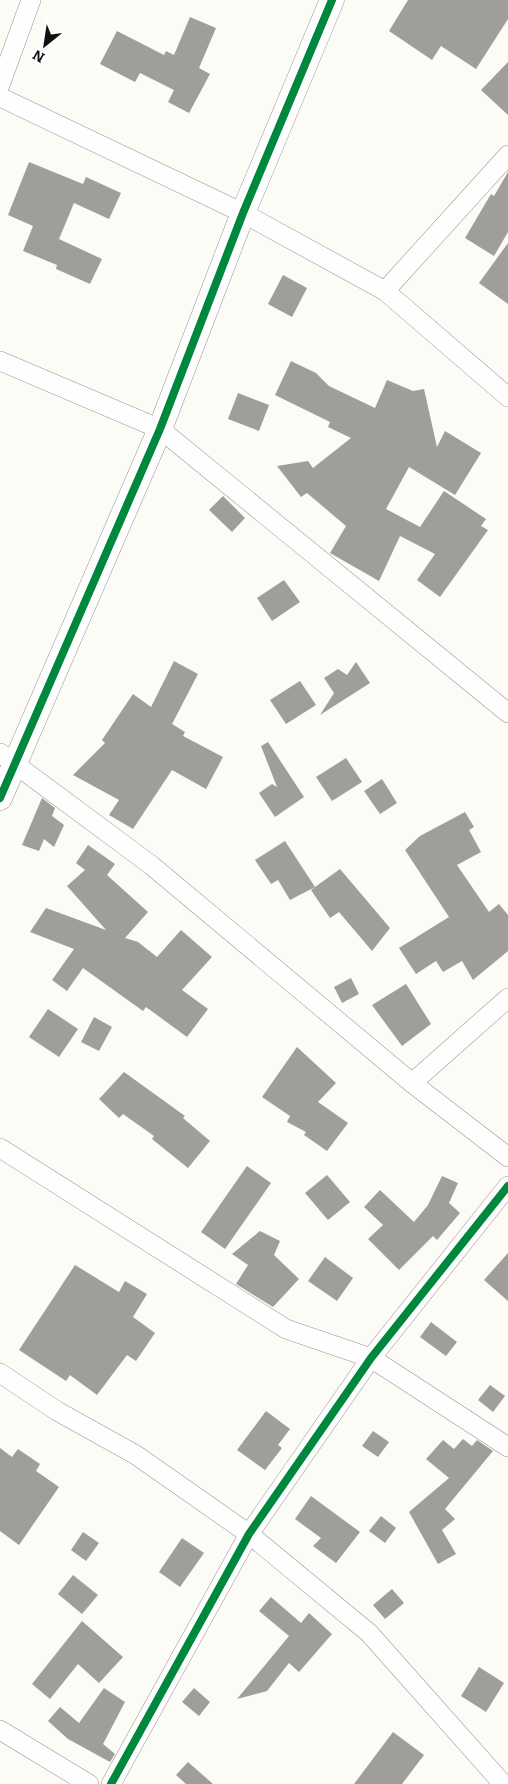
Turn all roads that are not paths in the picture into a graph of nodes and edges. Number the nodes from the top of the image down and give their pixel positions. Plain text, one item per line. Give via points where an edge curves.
1 (31, 0) edge
2 (332, 0) edge
3 (0, 85) edge
4 (0, 97) edge
5 (508, 155) edge
6 (243, 213) junction
7 (385, 291) junction
8 (0, 361) edge
9 (508, 397) edge
10 (160, 429) junction
11 (508, 713) edge
12 (7, 758) edge
13 (0, 798) edge
14 (508, 998) edge
15 (412, 1083) junction
16 (0, 1148) edge
17 (508, 1157) edge
18 (508, 1186) edge
19 (371, 1358) junction
20 (0, 1373) edge
21 (508, 1447) edge
22 (249, 1534) junction
23 (0, 1730) edge
24 (89, 1784) edge
25 (111, 1784) edge
26 (503, 1784) edge

1 - 3 street
2 - 6 street
4 - 6 street
5 - 7 street
6 - 7 street
6 - 10 street
7 - 9 street
8 - 10 street
10 - 11 street
10 - 12 street
12 - 13 street
12 - 15 street via 151,865
14 - 15 street
15 - 17 street
16 - 19 street via 286,1329
18 - 19 street
19 - 21 street
19 - 22 street
20 - 22 street via 57,1411 136,1455
22 - 25 street
22 - 26 street via 369,1633
23 - 24 street

